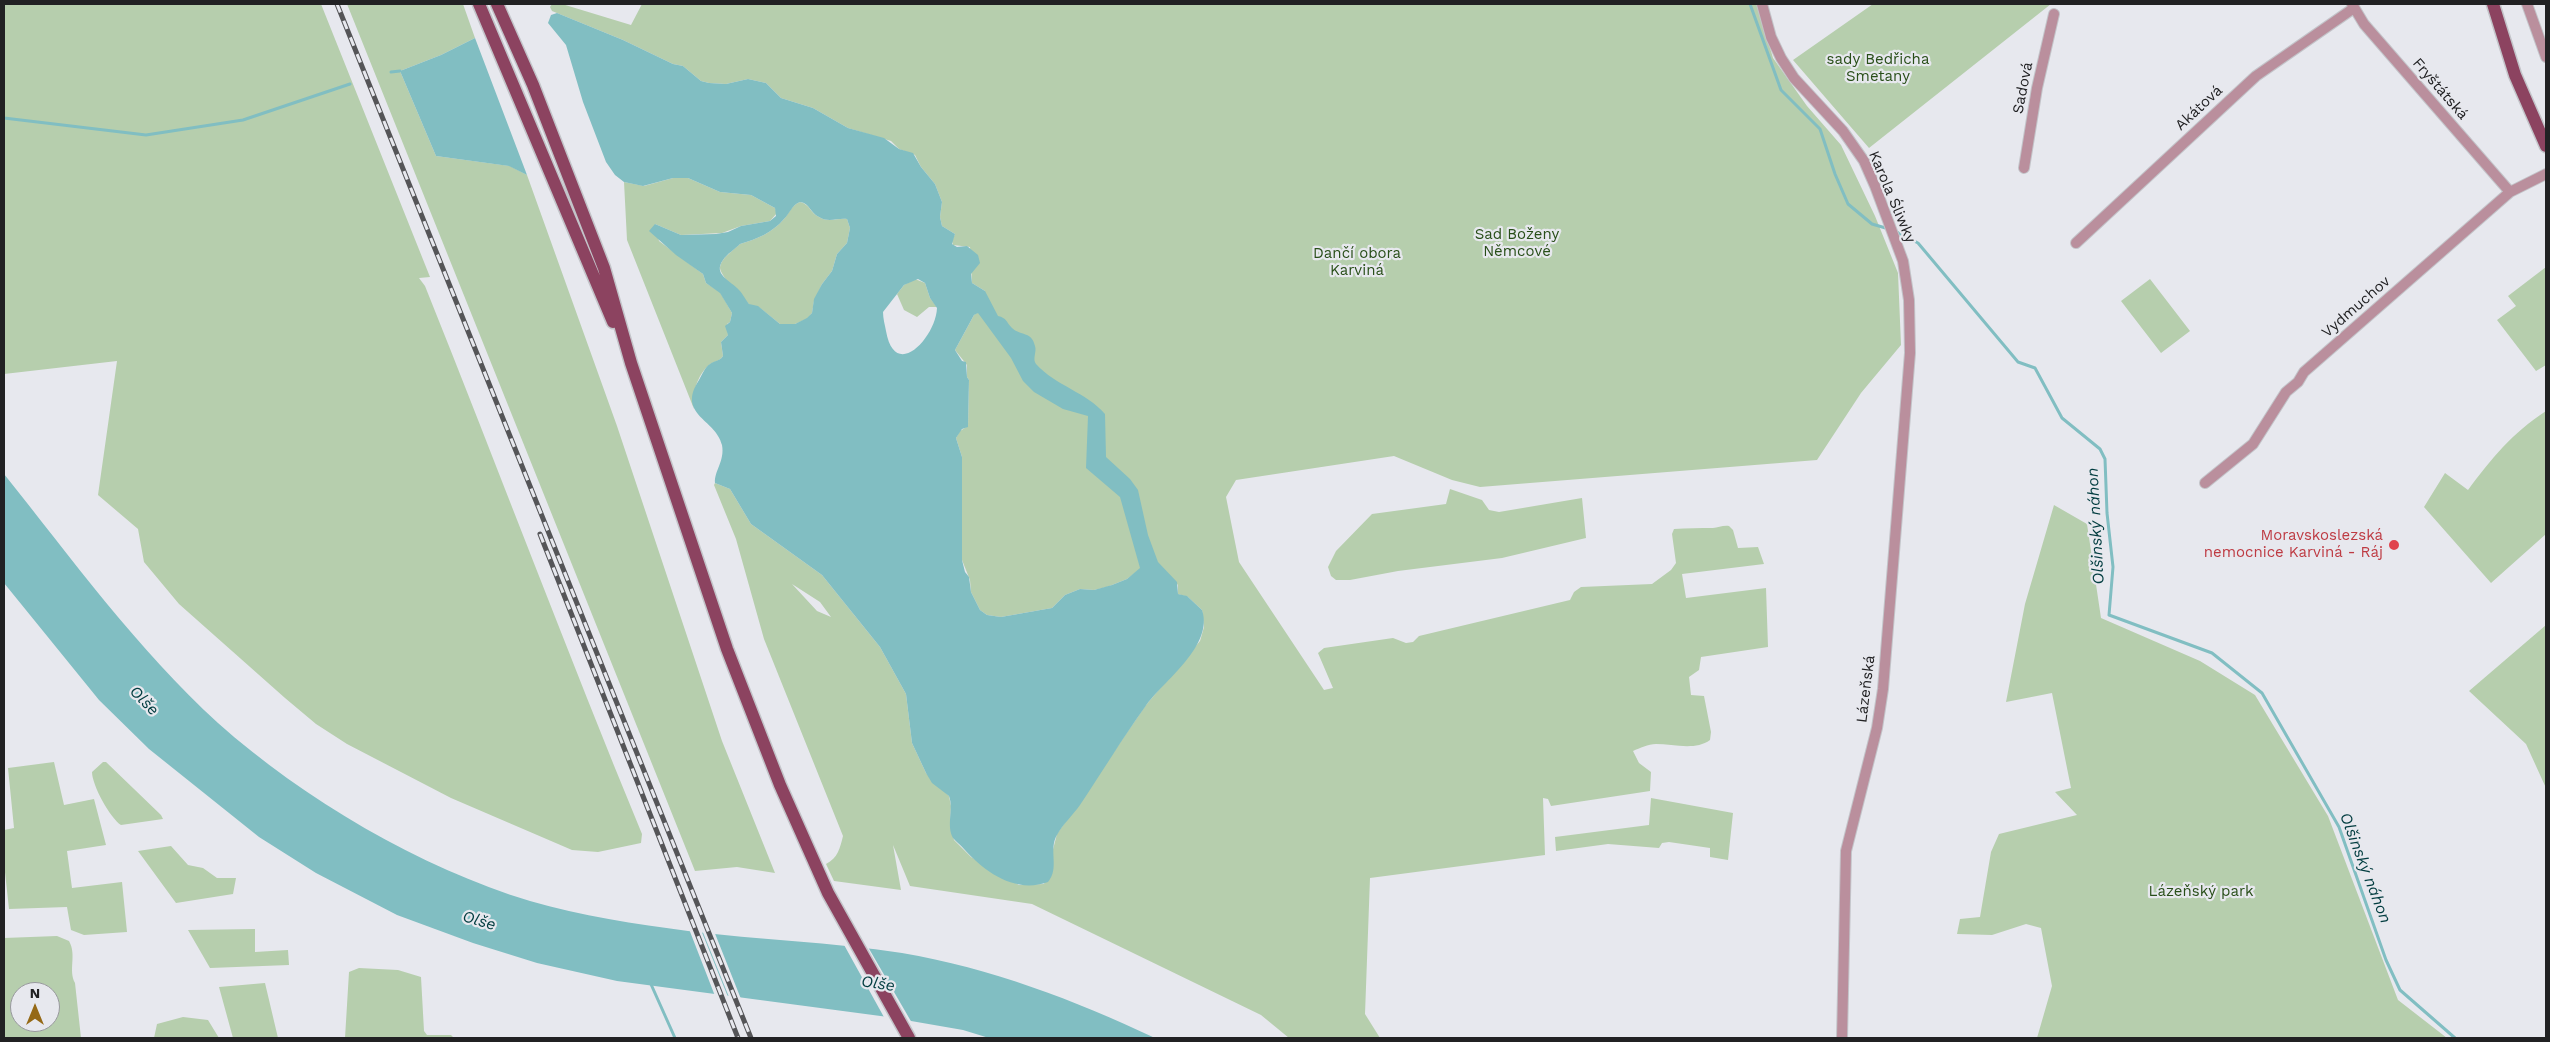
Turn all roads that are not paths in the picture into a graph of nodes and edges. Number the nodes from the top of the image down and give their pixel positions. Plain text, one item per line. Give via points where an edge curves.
1 (479, 4) edge
2 (497, 4) edge
3 (507, 4) edge
4 (1762, 4) edge
5 (2493, 4) edge
6 (2527, 4) edge
7 (2353, 6) edge
8 (2054, 14) dead end
9 (2546, 57) edge
10 (533, 86) junction
11 (2546, 146) edge
12 (2024, 168) dead end
13 (2546, 174) edge
14 (2510, 192) junction
15 (2076, 243) dead end
16 (1910, 341) joint
17 (631, 363) junction
18 (2205, 483) dead end
19 (909, 1038) edge
20 (1842, 1038) edge

1 - 17 main road
2 - 10 main road
3 - 10 main road
4 - 16 street, Karola Śliwky via 1781,58 1864,161 1903,261 1909,300
5 - 11 main road via 2515,75
6 - 9 street
7 - 14 street, Fryštátská via 2364,24
7 - 15 street, Akátová via 2256,76
8 - 12 street, Sadová via 2037,88
10 - 17 main road via 602,260
13 - 14 street, Vydmuchov
14 - 18 street, Vydmuchov via 2304,372 2286,392 2253,444
16 - 20 street, Lázeňská via 1883,689 1877,728 1846,851
17 - 19 main road via 728,648 780,785 812,860

